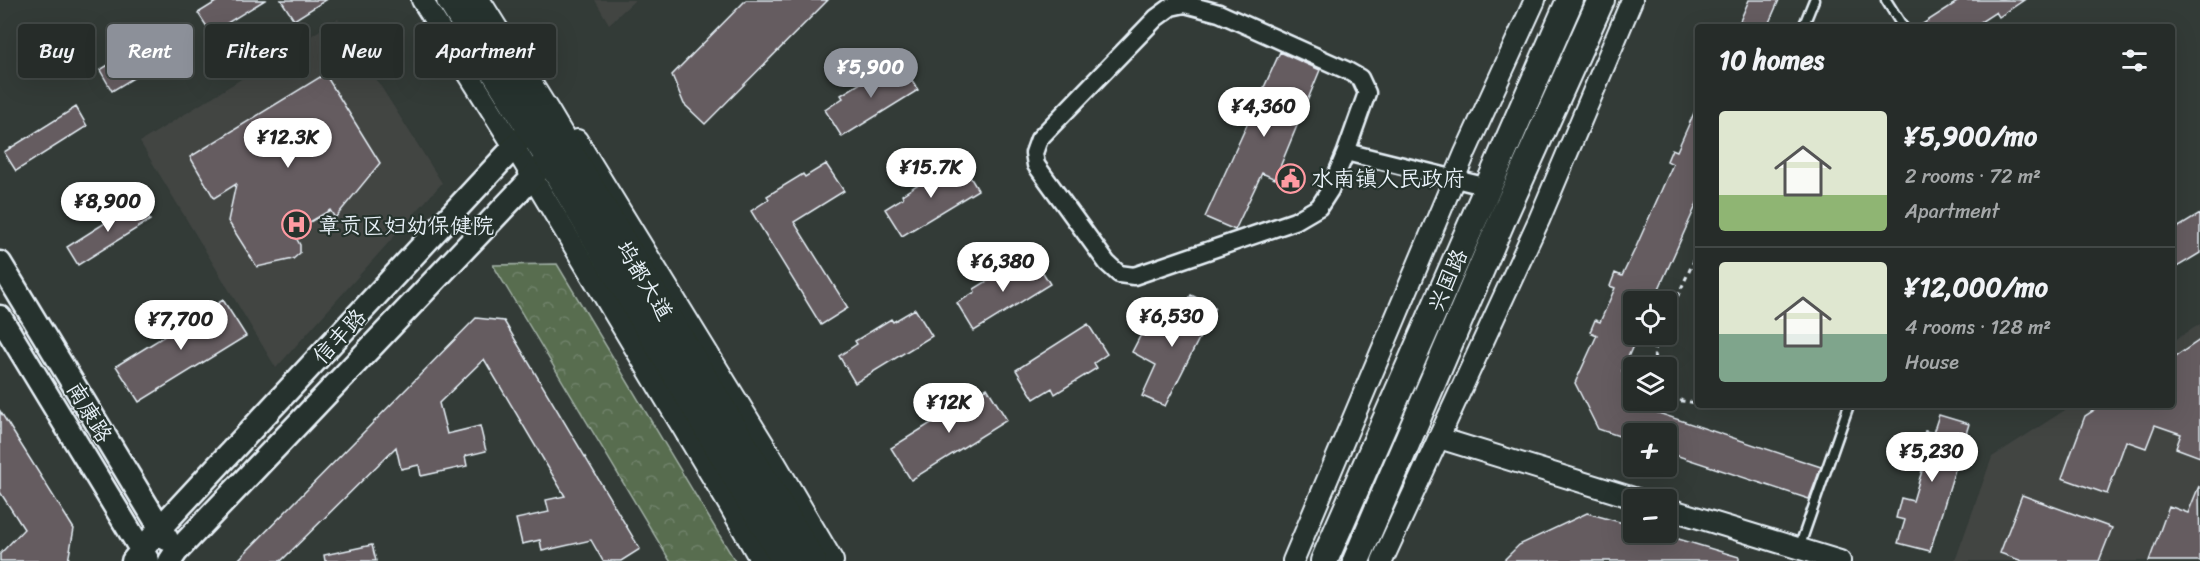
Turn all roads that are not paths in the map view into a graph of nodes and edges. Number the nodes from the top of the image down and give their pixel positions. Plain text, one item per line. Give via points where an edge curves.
1 (422, 0) edge
2 (450, 0) edge
3 (476, 0) edge
4 (491, 0) edge
5 (1535, 0) edge
6 (1570, 0) edge
7 (1601, 0) edge
8 (1632, 0) edge
9 (1814, 0) edge
10 (1886, 0) edge
11 (1804, 24) edge
12 (1901, 24) edge
13 (531, 130) junction
14 (1346, 152) junction
15 (547, 157) junction
16 (1454, 179) junction
17 (1488, 187) junction
18 (0, 263) edge
19 (0, 317) edge
20 (1848, 408) edge
21 (1439, 438) junction
22 (1623, 495) edge
23 (1677, 511) edge
24 (160, 528) junction
25 (1798, 548) junction
26 (141, 558) edge
27 (175, 558) edge
28 (761, 561) edge
29 (785, 561) edge
30 (813, 561) edge
31 (833, 561) edge
32 (1293, 561) edge
33 (1324, 561) edge
34 (1356, 561) edge
35 (1382, 561) edge
36 (1840, 561) edge

1 - 13 street
2 - 13 main road, 坞都大道
3 - 13 main road, 坞都大道
4 - 31 street
5 - 16 street
6 - 17 main road, 兴国路
7 - 34 main road, 兴国路
8 - 21 street via 1539,220
9 - 11 lane
10 - 12 lane
13 - 15 main road, 坞都大道
13 - 15 street
13 - 24 main road, 信丰路
14 - 14 street via 1367,93 1360,78 1220,13 1185,4 1171,7 1156,18 1039,139 1034,153 1036,165 1107,263 1119,274 1134,276 1295,221 1319,207
14 - 16 street
15 - 27 main road, 信丰路
15 - 28 street
15 - 29 main road, 坞都大道
15 - 30 main road, 坞都大道
16 - 17 street
16 - 32 street
17 - 33 main road, 兴国路
18 - 24 main road, 南康路
19 - 26 main road, 南康路
20 - 25 lane
21 - 22 street
21 - 35 street
23 - 25 street
24 - 26 main road, 信丰路
24 - 27 main road, 南康路
25 - 36 street

